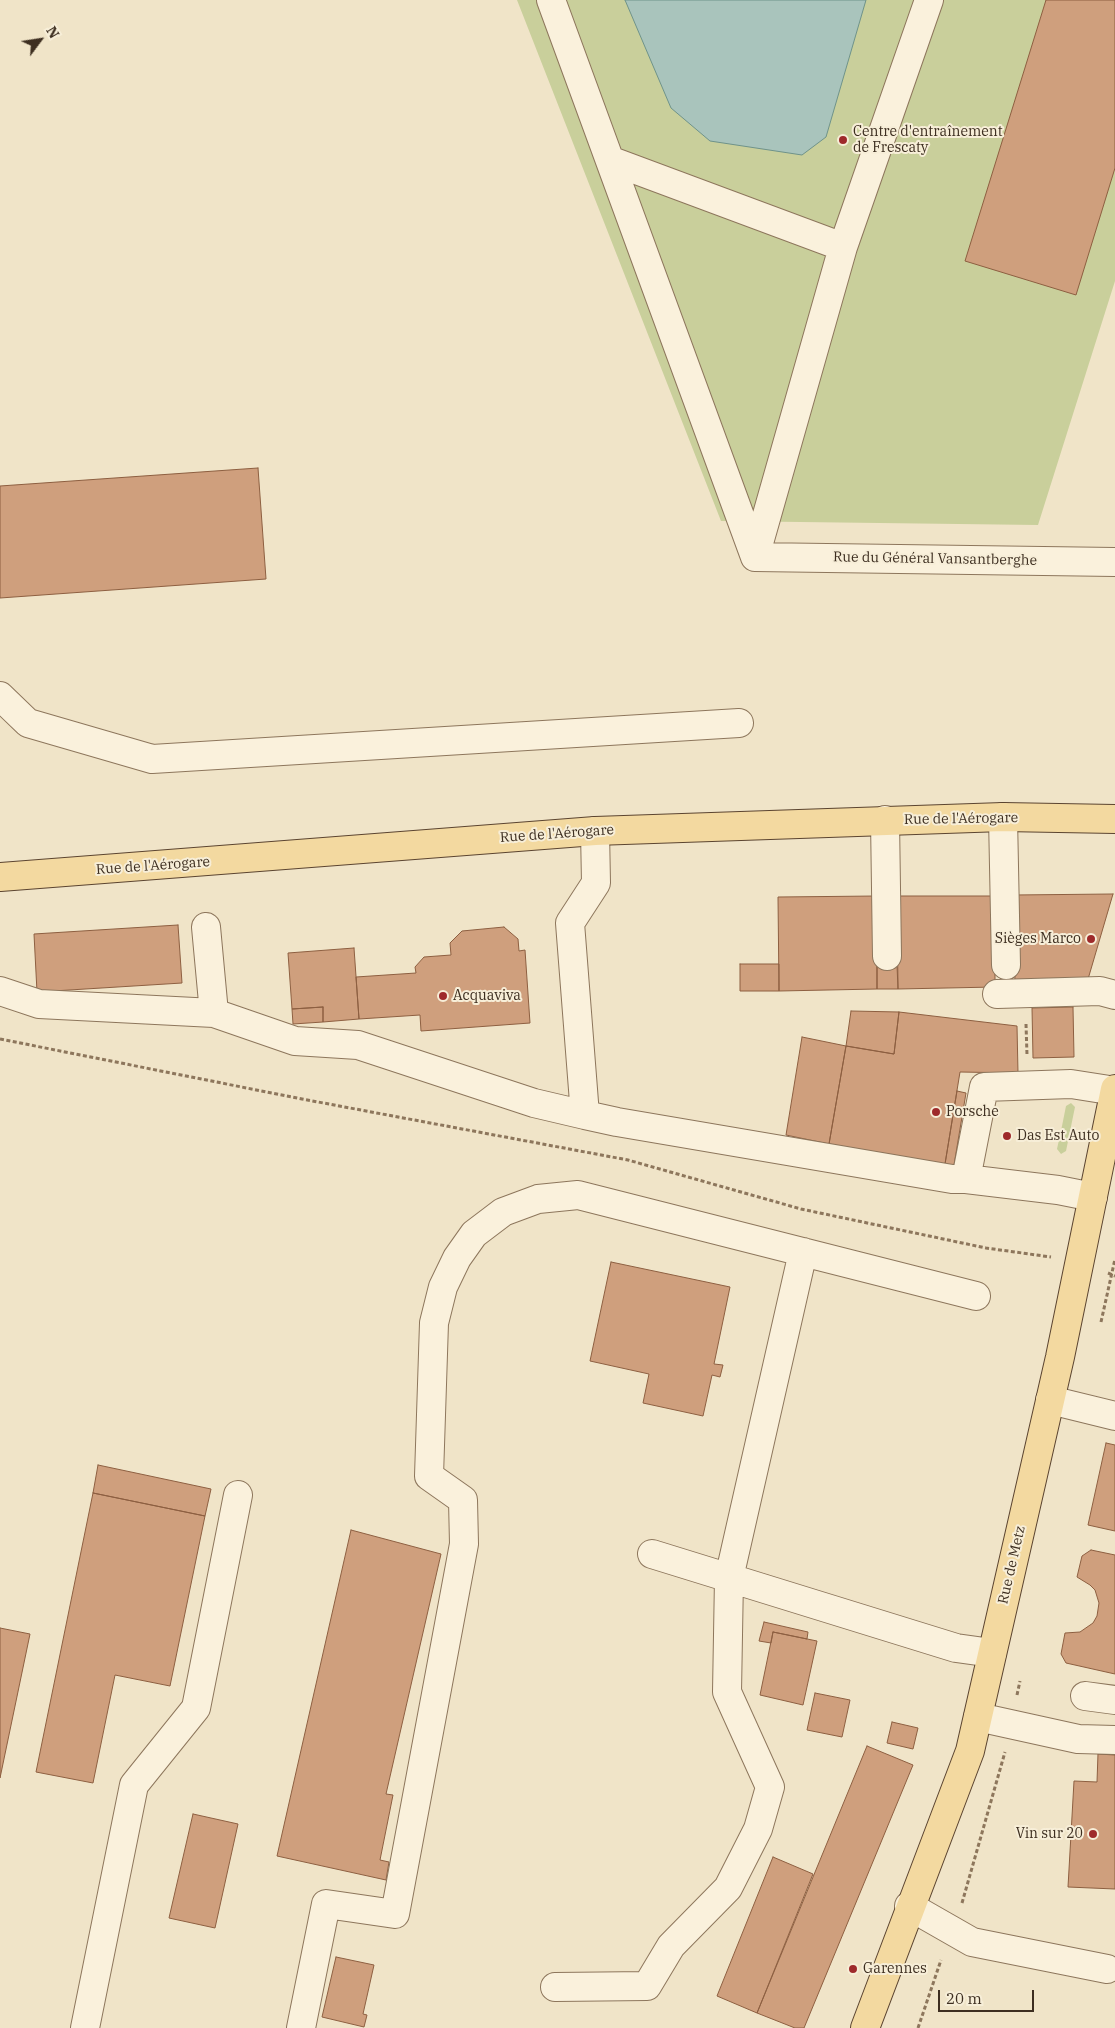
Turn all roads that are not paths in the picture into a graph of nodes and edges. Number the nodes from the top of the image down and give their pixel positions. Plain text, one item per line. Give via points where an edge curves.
1 (551, 0) edge
2 (929, 0) edge
3 (612, 161) junction
4 (843, 246) junction
5 (755, 557) junction
6 (1115, 562) edge
7 (0, 696) edge
8 (739, 723) dead end
9 (1003, 817) junction
10 (1115, 819) edge
11 (885, 820) junction
12 (595, 831) junction
13 (0, 878) edge
14 (206, 927) dead end
15 (887, 956) dead end
16 (1006, 965) dead end
17 (0, 991) edge
18 (997, 994) dead end
19 (1115, 995) edge
20 (214, 1013) junction
21 (1115, 1090) edge
22 (585, 1115) junction
23 (1107, 1165) edge
24 (966, 1179) junction
25 (1093, 1197) junction
26 (803, 1252) junction
27 (976, 1296) dead end
28 (1050, 1400) junction
29 (1115, 1416) edge
30 (238, 1495) dead end
31 (652, 1554) dead end
32 (728, 1578) junction
33 (992, 1653) junction
34 (1085, 1696) dead end
35 (1115, 1700) edge
36 (978, 1717) junction
37 (1115, 1740) edge
38 (910, 1906) junction
39 (1107, 1969) dead end
40 (554, 1987) dead end
41 (85, 2028) edge
42 (301, 2028) edge
43 (865, 2028) edge

1 - 3 street
2 - 4 street
3 - 4 street
3 - 5 street
4 - 5 street
5 - 6 street, Rue du Général Vansantberghe
7 - 8 street via 28,723 152,759
9 - 10 main road, Rue de l'Aérogare
9 - 11 main road, Rue de l'Aérogare
9 - 16 street
11 - 12 main road, Rue de l'Aérogare
11 - 15 street
12 - 13 main road, Rue de l'Aérogare
12 - 22 street via 596,883 570,923
14 - 20 street
17 - 20 street via 39,1004
18 - 19 street via 1100,991
20 - 22 street via 295,1041 358,1045 534,1103
21 - 23 main road, Rue de Metz
21 - 24 street via 1071,1084 984,1087
22 - 24 street
23 - 25 main road, Rue de Metz
24 - 25 street
25 - 28 main road, Rue de Metz
26 - 27 street
26 - 32 street
26 - 42 street via 578,1196 538,1199 503,1212 474,1234 457,1258 443,1287 434,1323 429,1476 463,1500 464,1544 396,1914 326,1904
28 - 29 street
28 - 33 main road, Rue de Metz
30 - 41 street via 196,1708 134,1785
31 - 32 street
32 - 33 street via 956,1648
32 - 40 street via 728,1692 770,1787 758,1829 728,1888 671,1946 647,1986
33 - 36 main road, Rue de Metz
34 - 35 street
36 - 37 street via 1078,1738
36 - 38 main road, Rue de Metz via 970,1752
38 - 39 street via 972,1942
38 - 43 main road, Rue de Metz

